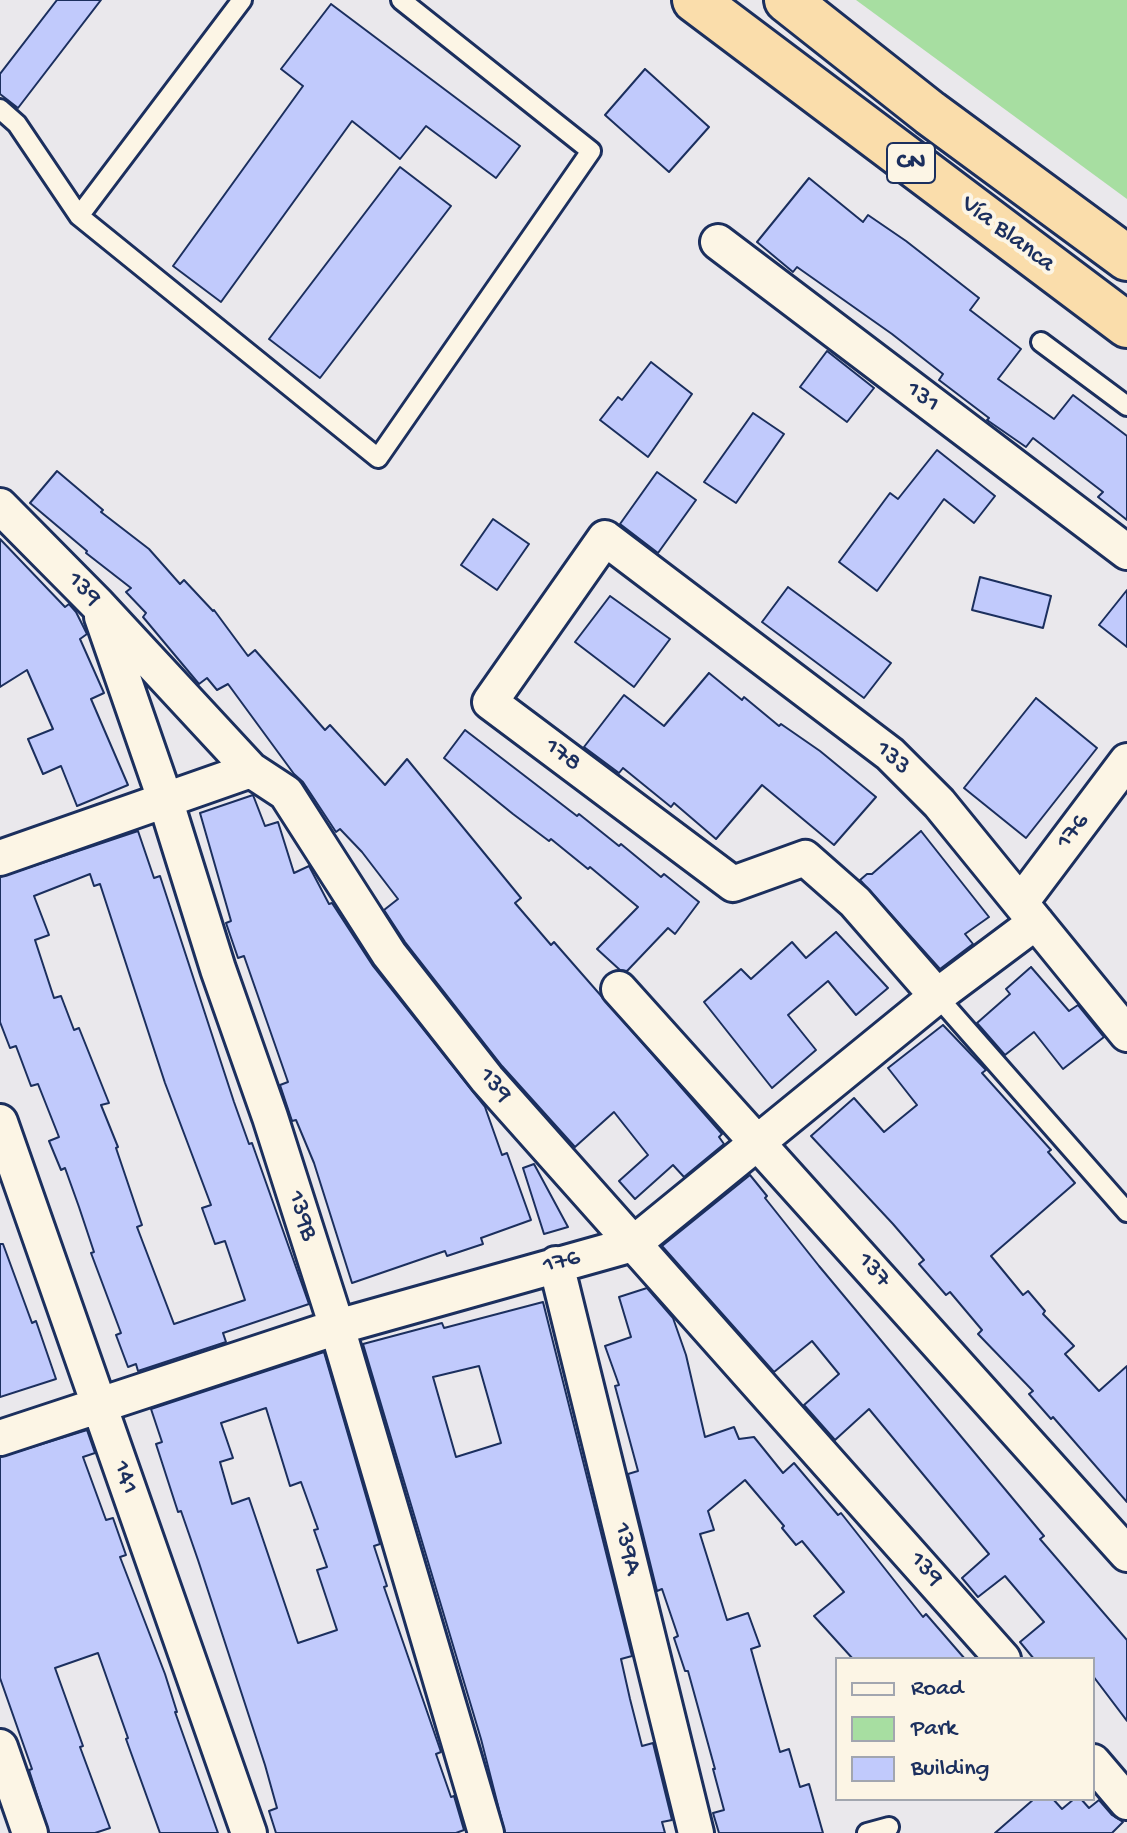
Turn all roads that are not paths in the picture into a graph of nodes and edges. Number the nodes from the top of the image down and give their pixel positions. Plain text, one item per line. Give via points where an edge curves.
1 (242, 0) edge
2 (401, 0) edge
3 (695, 0) edge
4 (787, 0) edge
5 (0, 109) edge
6 (79, 216) junction
7 (718, 242) dead end
8 (1127, 258) edge
9 (1127, 325) edge
10 (1041, 342) dead end
11 (1127, 406) edge
12 (0, 506) edge
13 (605, 538) joint
14 (1127, 552) edge
15 (98, 605) junction
16 (1127, 761) edge
17 (251, 770) junction
18 (165, 799) junction
19 (0, 858) edge
20 (1028, 912) junction
21 (619, 989) dead end
22 (937, 996) junction
23 (1127, 1034) edge
24 (0, 1122) edge
25 (757, 1141) junction
26 (1127, 1212) edge
27 (633, 1244) junction
28 (556, 1264) junction
29 (337, 1327) junction
30 (98, 1404) junction
31 (0, 1438) edge
32 (1127, 1554) edge
33 (1001, 1657) edge
34 (0, 1747) edge
35 (1095, 1764) edge
36 (1126, 1800) edge
37 (889, 1827) dead end
38 (30, 1833) edge
39 (249, 1833) edge
40 (486, 1833) edge
41 (696, 1833) edge
42 (867, 1833) edge

1 - 6 lane
2 - 6 lane via 591,151 378,458
3 - 9 highway, Vía Blanca / CN
4 - 8 highway, Vía Blanca / CN
5 - 6 lane via 17,124
7 - 14 street, 131
10 - 11 lane
12 - 15 street, 139
13 - 20 street, 133 via 890,754 939,803
13 - 22 street, 178 via 490,702 733,884 805,858 855,902
15 - 17 street, 139
15 - 18 street, 139B
16 - 20 street, 176
17 - 18 street
17 - 27 street, 139 via 286,793 389,954 487,1079
18 - 19 street
18 - 29 street, 139B
20 - 22 street, 176
20 - 23 street, 133
21 - 25 street, 137
22 - 25 street, 176
22 - 26 lane
24 - 30 street, 141
25 - 27 street, 176
25 - 32 street, 137
27 - 28 street, 176
27 - 33 street, 139
28 - 29 street, 176
28 - 41 street, 139A
29 - 30 street, 176
29 - 40 street, 139B
30 - 31 street, 176
30 - 39 street, 141
34 - 38 street
35 - 36 street
37 - 42 lane

